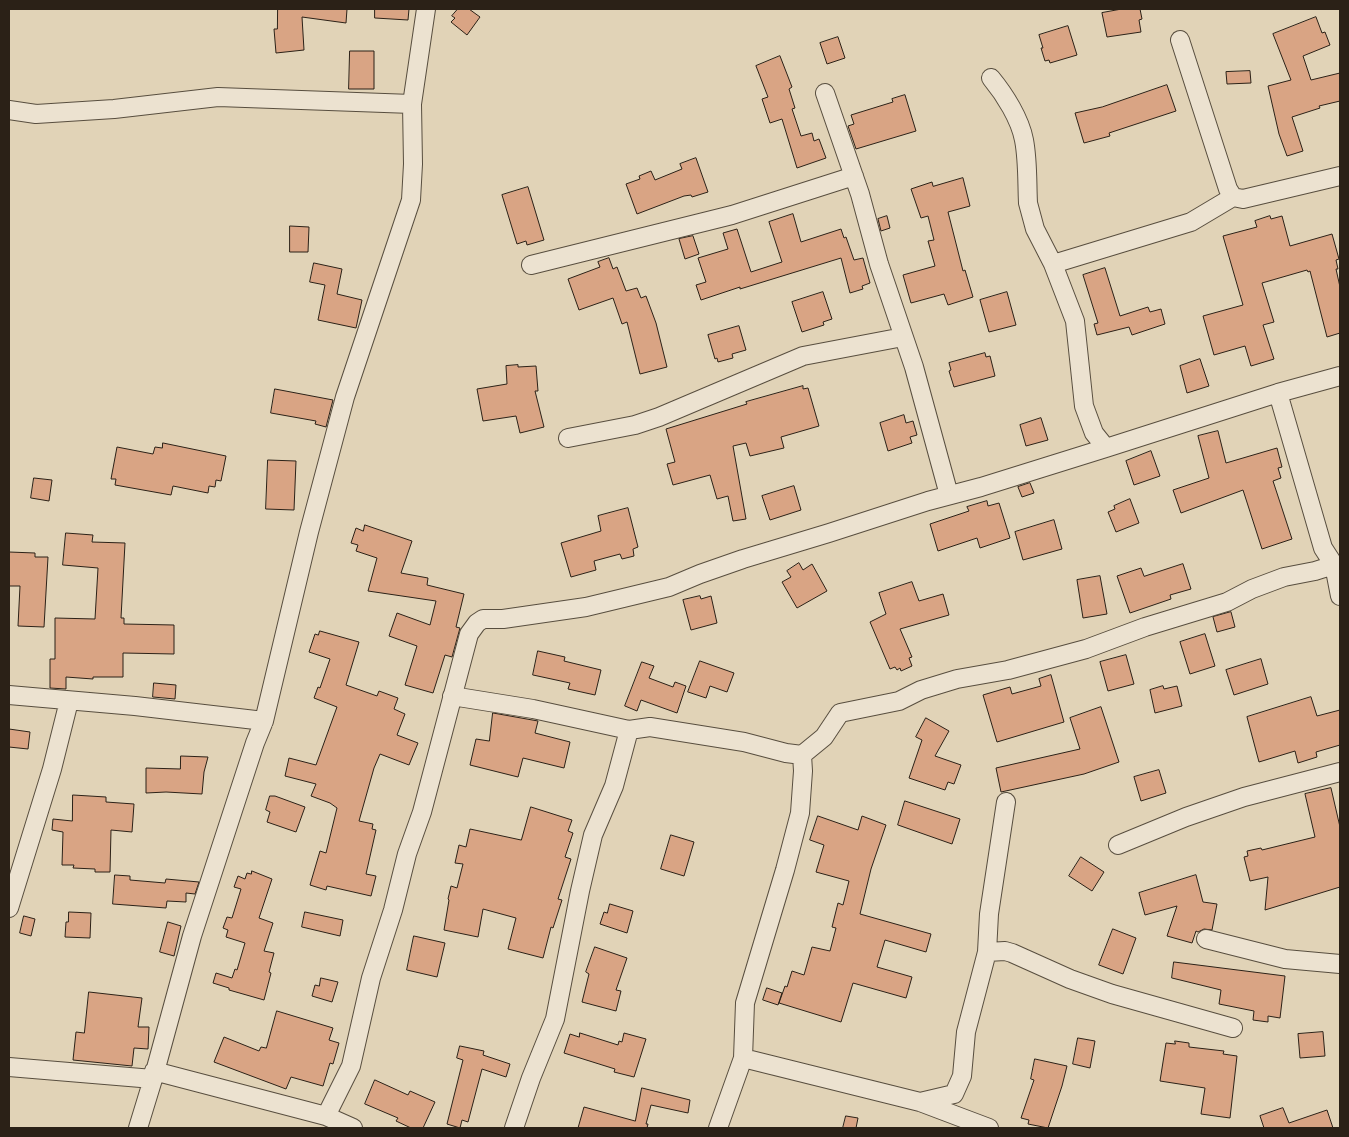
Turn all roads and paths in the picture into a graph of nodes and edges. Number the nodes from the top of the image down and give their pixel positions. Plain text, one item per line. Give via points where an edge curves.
1 (426, 9) edge
2 (1180, 40) dead end
3 (992, 78) dead end
4 (825, 93) dead end
5 (412, 104) junction
6 (9, 110) edge
7 (854, 176) junction
8 (1340, 176) edge
9 (1233, 197) junction
10 (1053, 264) junction
11 (531, 265) dead end
12 (903, 337) junction
13 (1340, 376) edge
14 (1278, 393) junction
15 (568, 438) dead end
16 (1106, 448) junction
17 (949, 495) junction
18 (1334, 564) junction
19 (1340, 596) edge
20 (9, 695) edge
21 (452, 696) junction
22 (69, 701) junction
23 (264, 721) junction
24 (629, 730) junction
25 (802, 755) junction
26 (1340, 772) edge
27 (1006, 802) dead end
28 (1118, 845) dead end
29 (9, 908) edge
30 (1206, 939) dead end
31 (987, 952) junction
32 (1340, 964) edge
33 (1233, 1028) dead end
34 (743, 1058) junction
35 (9, 1067) edge
36 (154, 1075) junction
37 (920, 1102) junction
38 (326, 1116) junction
39 (138, 1128) edge
40 (352, 1128) edge
41 (514, 1128) edge
42 (718, 1128) edge
43 (989, 1128) edge

1 - 5 street
2 - 9 street
3 - 10 street via 1004,94 1024,138 1028,203 1035,229
4 - 7 street
5 - 6 street via 218,98 36,114
5 - 23 street via 410,200 345,397
7 - 11 street via 732,215
7 - 12 street
8 - 9 street via 1243,199
9 - 10 street via 1191,222
10 - 16 street via 1077,328 1084,406 1094,433
12 - 15 street via 803,356 659,418 636,426
12 - 17 street
13 - 14 street
14 - 16 street
14 - 18 street via 1323,548
16 - 17 street
17 - 21 street via 743,559 669,587 586,607 483,619 469,634
18 - 19 street
18 - 25 street via 1284,577 1227,602 1086,649 1008,670 957,679 898,701 840,713 824,737
20 - 22 street
21 - 24 street via 533,709
21 - 38 street via 422,812 371,978 352,1066
22 - 23 street
22 - 29 street via 52,769
23 - 36 street via 192,936
24 - 25 street via 650,727
24 - 41 street via 614,786 593,835 555,1019
25 - 34 street via 804,771 800,813 745,1002
26 - 28 street via 1244,797
27 - 31 street via 989,914
30 - 32 street via 1285,959
31 - 33 street via 1012,953 1112,994
31 - 37 street via 966,1032 959,1085 954,1094
34 - 37 street
34 - 42 street
35 - 36 street
36 - 38 street
36 - 39 street
37 - 43 street
38 - 40 street

